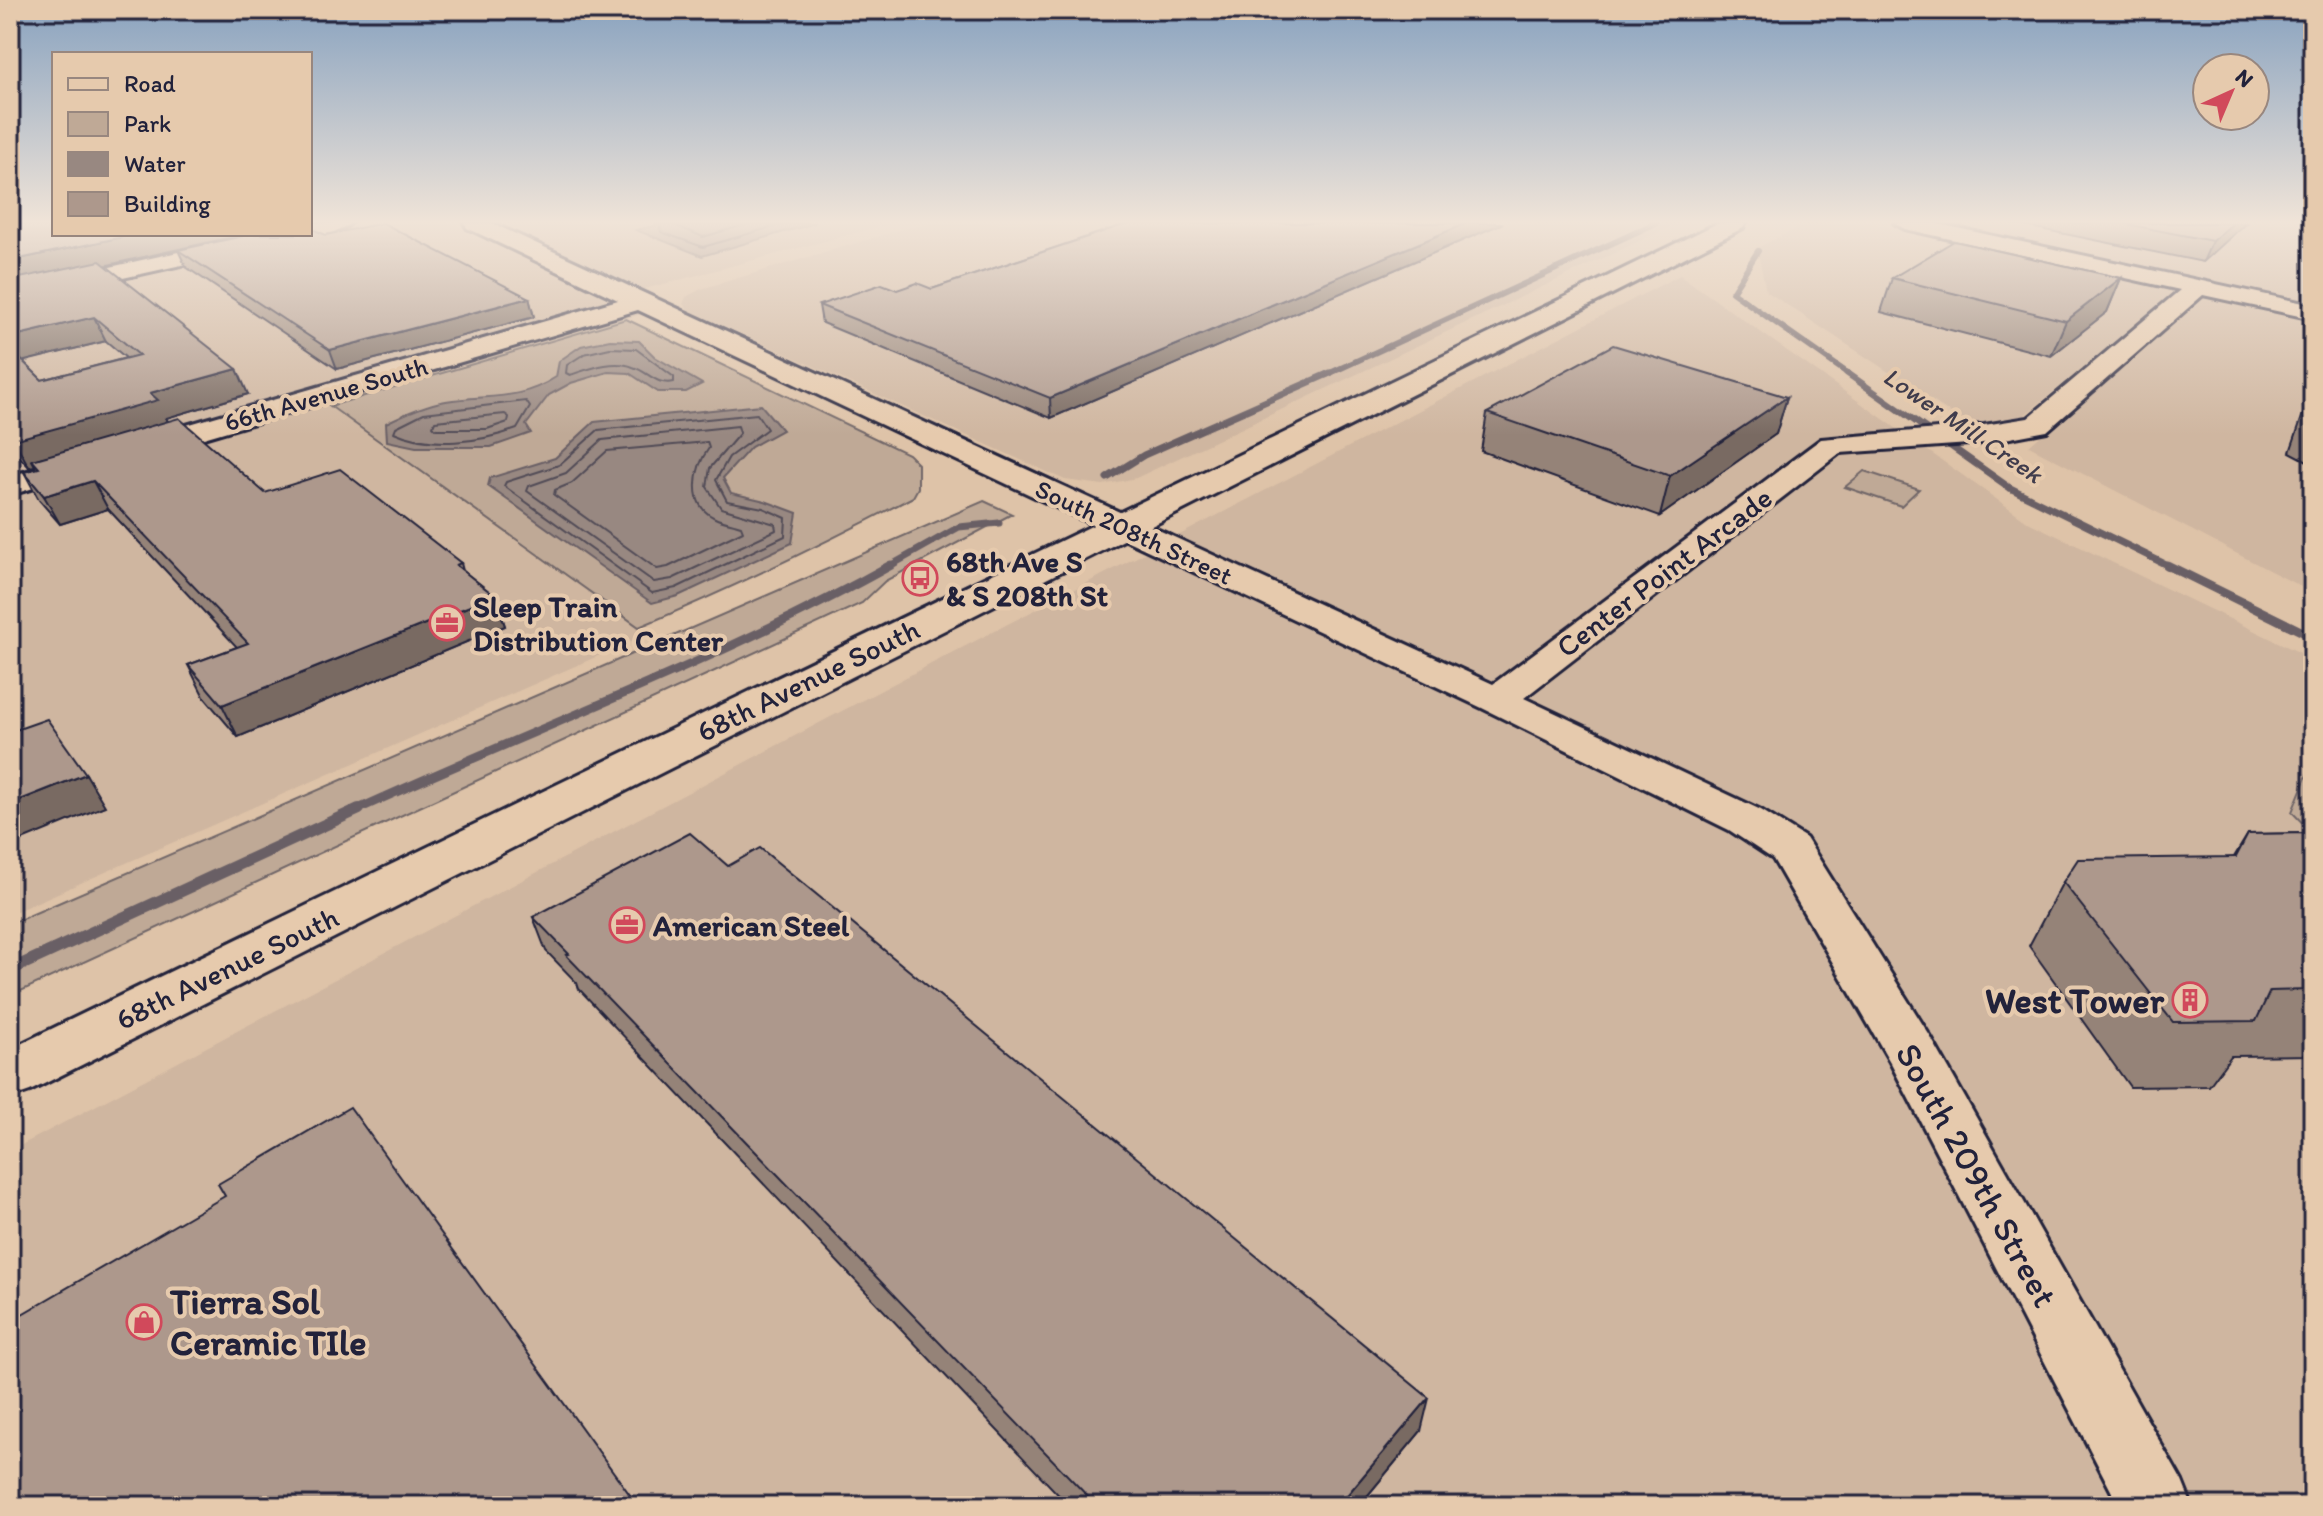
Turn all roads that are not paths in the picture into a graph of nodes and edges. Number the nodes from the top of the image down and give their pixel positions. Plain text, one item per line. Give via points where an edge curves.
1 (626, 294) edge
2 (1591, 294) edge
3 (2190, 294) edge
4 (2233, 294) edge
5 (642, 301) junction
6 (2313, 312) edge
7 (10, 486) edge
8 (1120, 525) junction
9 (1496, 700) junction
10 (1790, 849) joint
11 (10, 1075) edge
12 (2157, 1506) edge

1 - 5 street, South 208th Street
2 - 8 main road, 68th Avenue South
3 - 9 street, Center Point Arcade via 2037,425 1832,445
4 - 6 street
5 - 7 street, 66th Avenue South
5 - 8 street, South 208th Street
8 - 9 street, South 208th Street
8 - 11 main road, 68th Avenue South
9 - 10 street, South 208th Street via 1745,820
10 - 12 street, South 209th Street via 1911,1051

